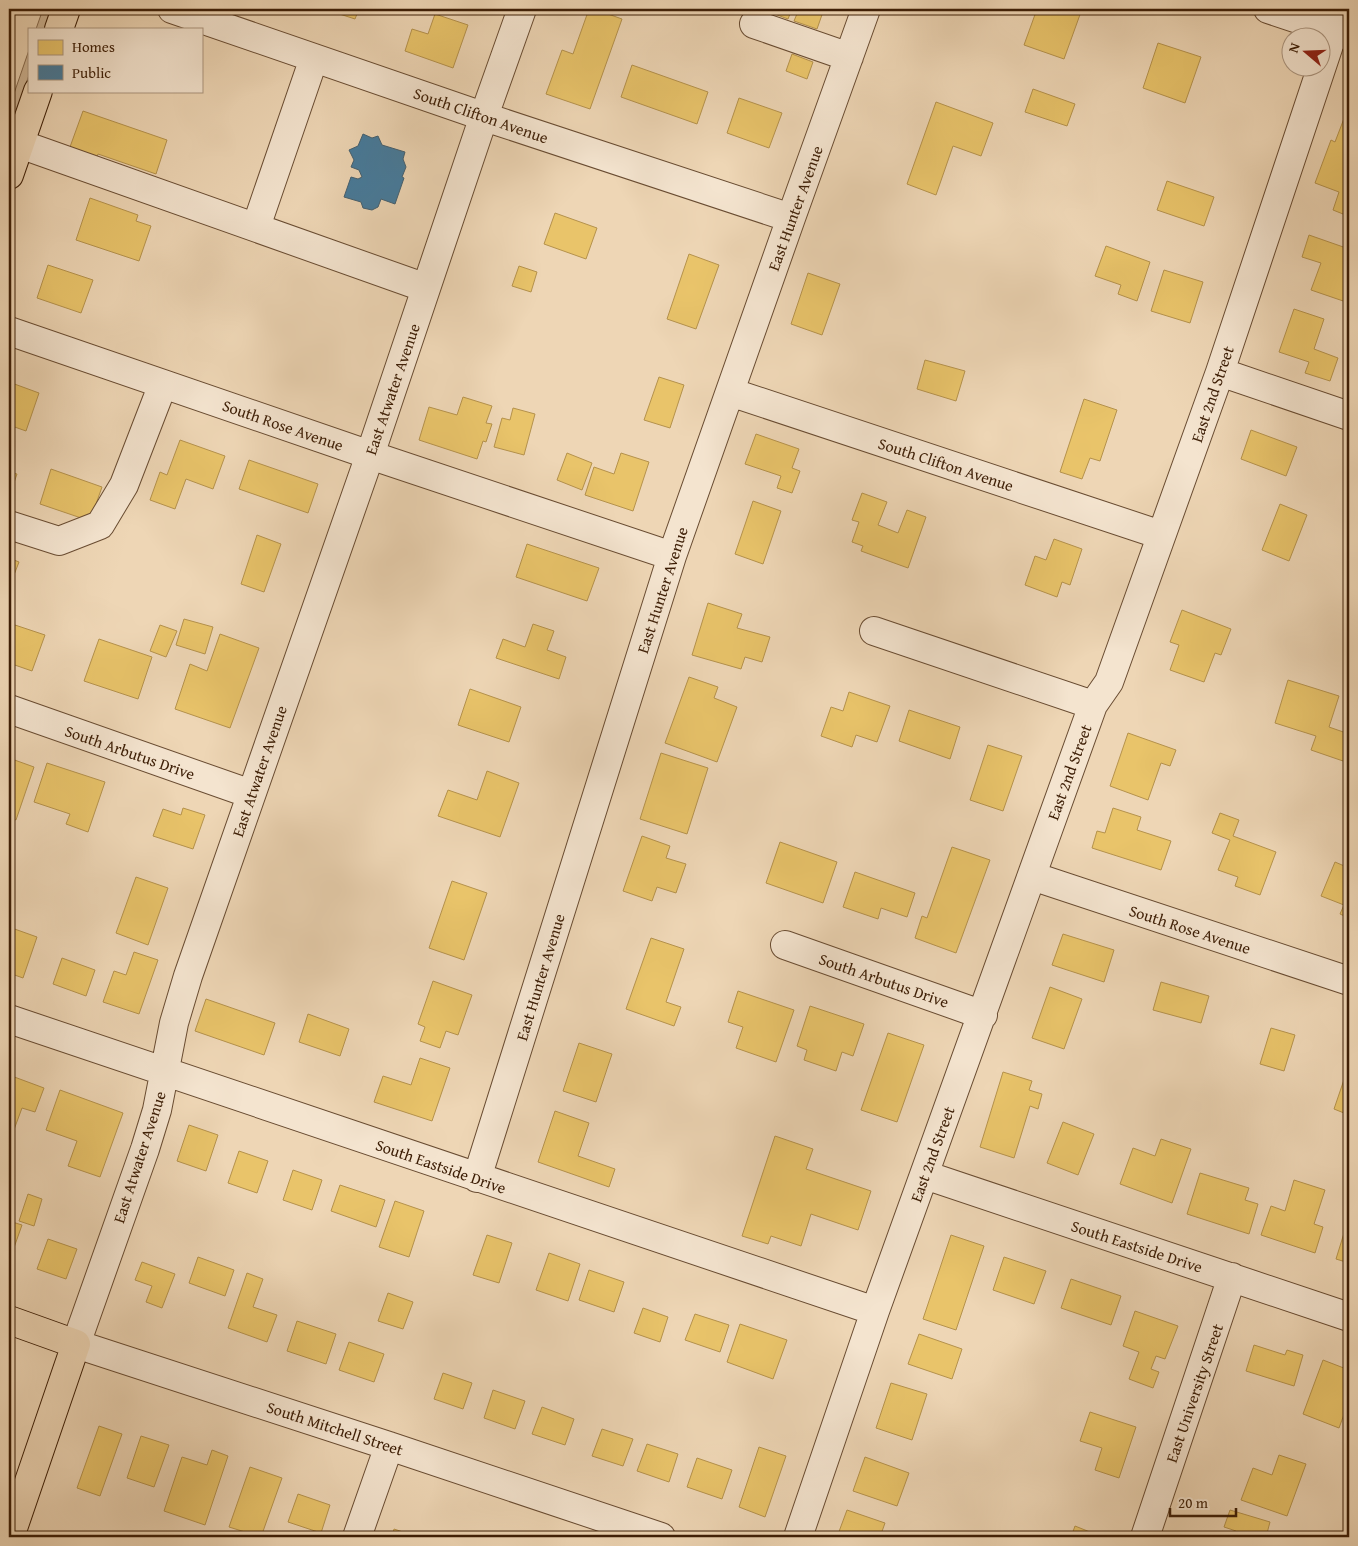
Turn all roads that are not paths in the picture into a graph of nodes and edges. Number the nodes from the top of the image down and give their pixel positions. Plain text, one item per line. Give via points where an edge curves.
1 (66, 9) edge
2 (172, 9) edge
3 (522, 9) edge
4 (866, 9) edge
5 (1268, 9) edge
6 (754, 24) dead end
7 (1341, 25) edge
8 (59, 28) edge
9 (849, 57) junction
10 (314, 58) junction
11 (38, 92) edge
12 (484, 116) junction
13 (20, 144) junction
14 (9, 176) edge
15 (791, 218) junction
16 (256, 228) junction
17 (426, 288) junction
18 (9, 331) edge
19 (1220, 372) junction
20 (163, 384) junction
21 (730, 392) junction
22 (1349, 416) edge
23 (370, 455) junction
24 (9, 525) edge
25 (1162, 535) junction
26 (672, 556) junction
27 (874, 632) dead end
28 (1093, 705) junction
29 (9, 709) edge
30 (251, 794) junction
31 (1032, 876) junction
32 (785, 945) dead end
33 (1349, 981) edge
34 (983, 1015) junction
35 (9, 1019) edge
36 (165, 1073) junction
37 (925, 1175) junction
38 (477, 1178) junction
39 (1232, 1278) junction
40 (875, 1312) junction
41 (1349, 1317) edge
42 (9, 1320) edge
43 (76, 1344) junction
44 (389, 1446) junction
45 (10, 1537) edge
46 (357, 1537) edge
47 (661, 1537) edge
48 (798, 1537) edge
49 (1145, 1537) edge

1 - 8 main road
2 - 10 street, South Clifton Avenue
3 - 12 street, East Atwater Avenue
4 - 9 street, East Hunter Avenue
5 - 7 street
6 - 9 street
7 - 19 street, East 2nd Street
9 - 15 street, East Hunter Avenue
10 - 12 street, South Clifton Avenue
10 - 16 street
11 - 13 main road
12 - 15 street, South Clifton Avenue
12 - 17 street, East Atwater Avenue
13 - 14 main road
13 - 16 street
15 - 21 street, East Hunter Avenue
16 - 17 street
17 - 23 street, East Atwater Avenue
18 - 20 street, South Rose Avenue
19 - 22 street
19 - 25 street, East 2nd Street
20 - 23 street, South Rose Avenue
20 - 24 street via 124,485 100,525 59,541
21 - 25 street, South Clifton Avenue
21 - 26 street, East Hunter Avenue
23 - 26 street, South Rose Avenue
23 - 30 street, East Atwater Avenue
25 - 28 street, East 2nd Street via 1109,682
26 - 38 street, East Hunter Avenue
27 - 28 street
28 - 31 street, East 2nd Street
29 - 30 street, South Arbutus Drive
30 - 36 street, East Atwater Avenue via 188,976 174,1023
31 - 33 street, South Rose Avenue
31 - 34 street, East 2nd Street
32 - 34 street, South Arbutus Drive
34 - 37 street, East 2nd Street
35 - 36 street, South Eastside Drive
36 - 38 street, South Eastside Drive
36 - 43 street, East Atwater Avenue via 145,1150
37 - 39 street, South Eastside Drive
37 - 40 street, East 2nd Street
38 - 40 street, South Eastside Drive
39 - 41 street, South Eastside Drive
39 - 49 street, East University Street
40 - 48 street, East 2nd Street
42 - 43 main road, South Mitchell Street
43 - 44 street, South Mitchell Street
43 - 45 main road, East Atwater Avenue
44 - 46 street
44 - 47 street, South Mitchell Street

